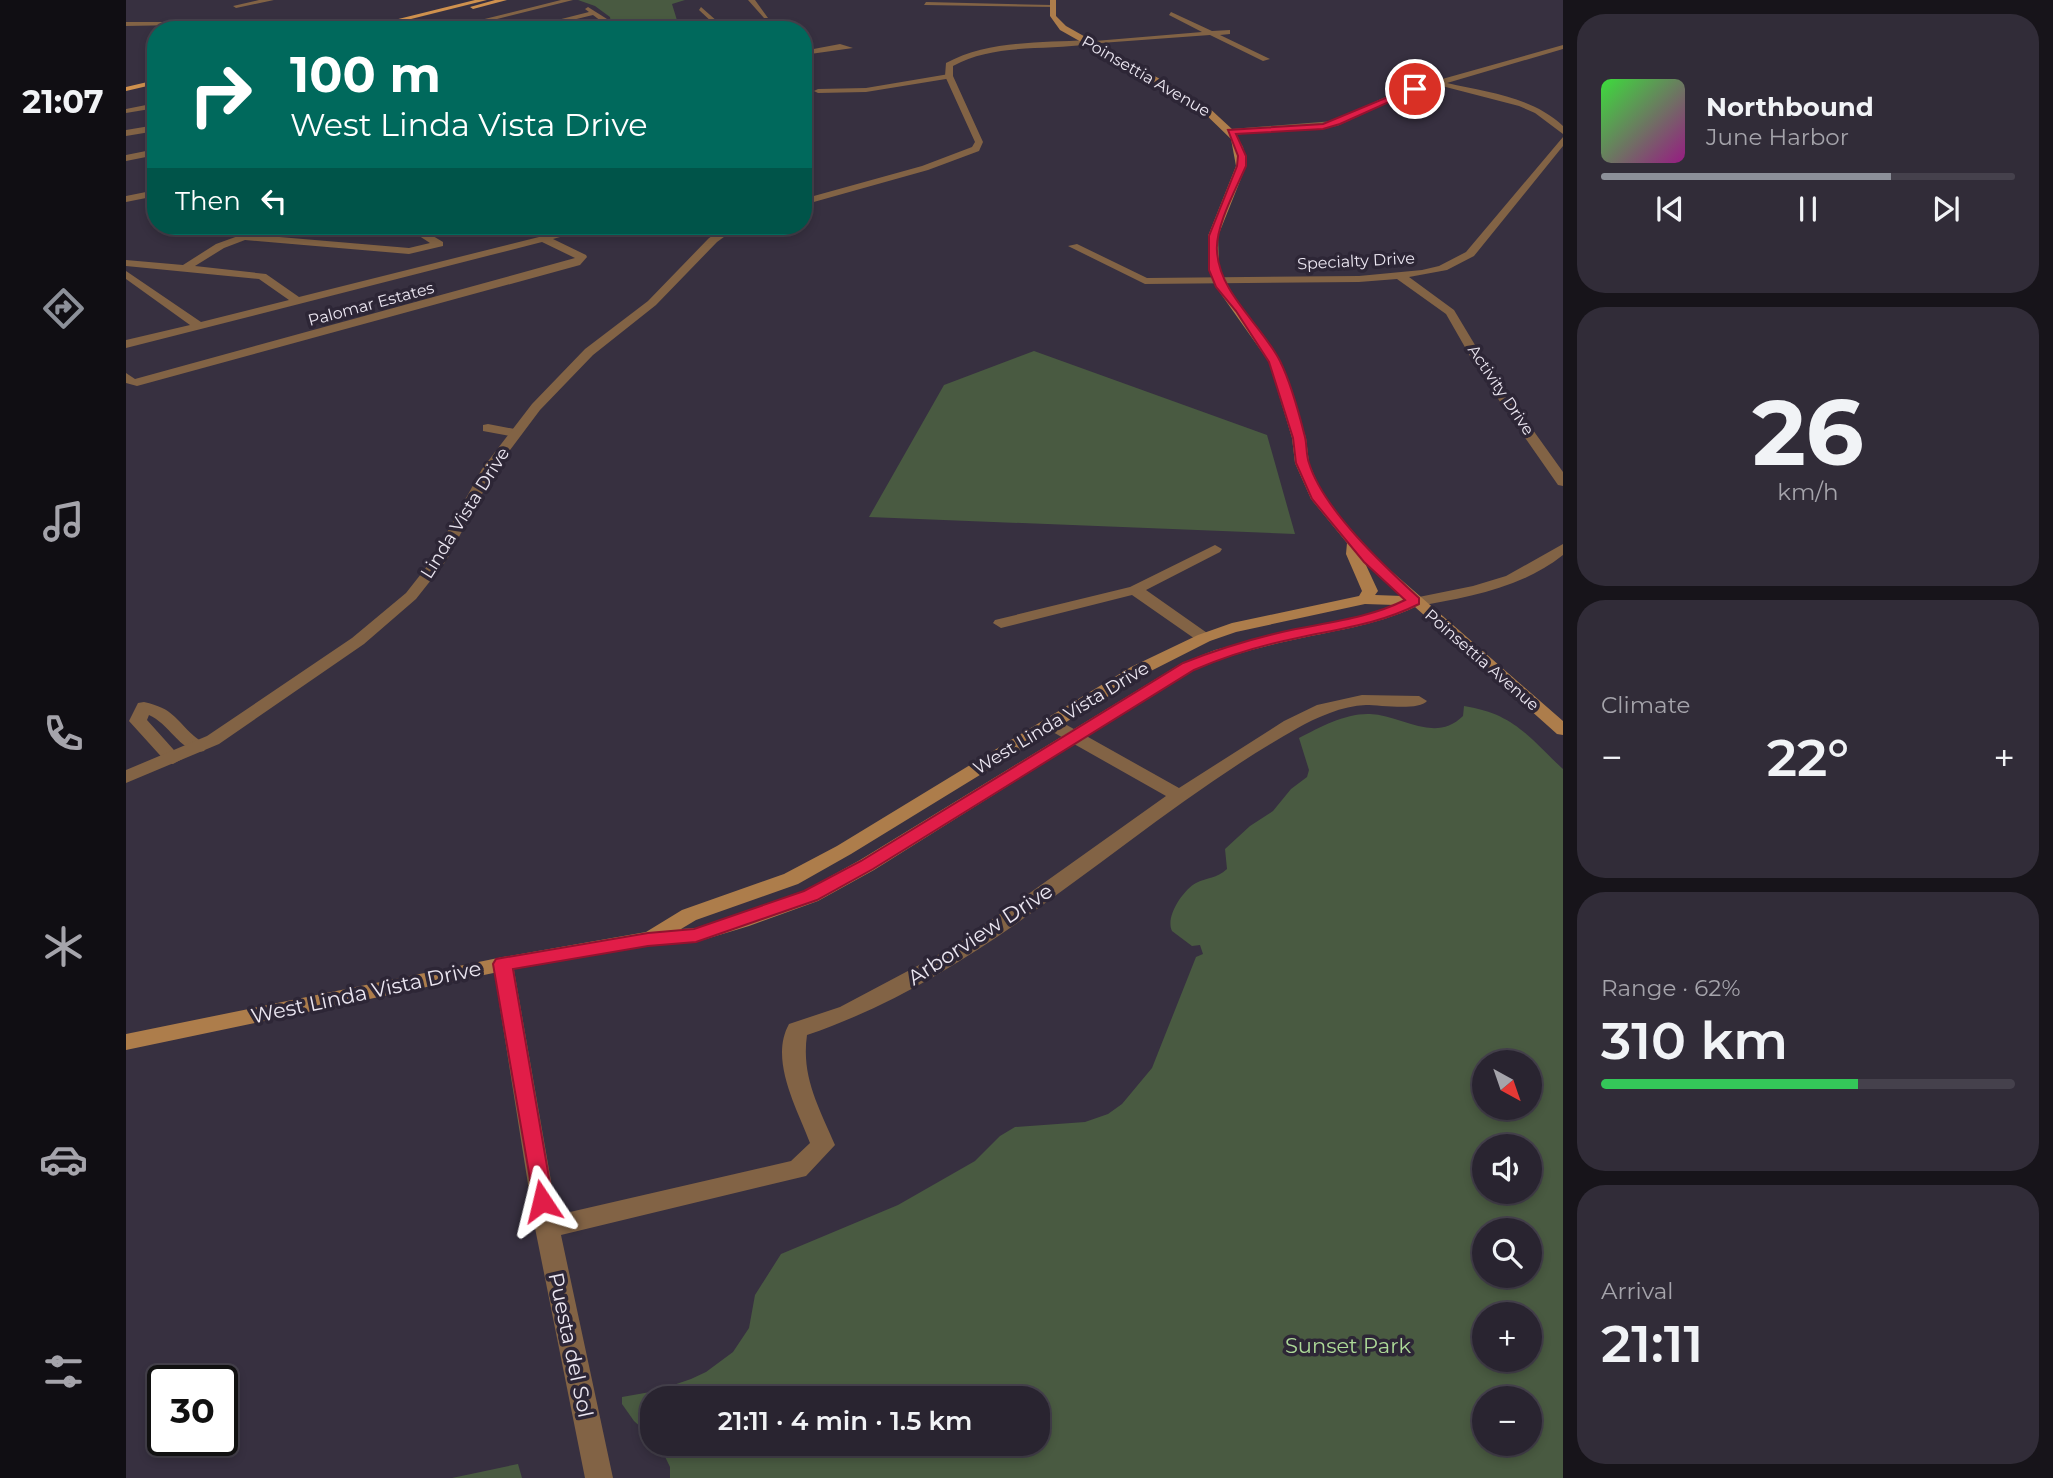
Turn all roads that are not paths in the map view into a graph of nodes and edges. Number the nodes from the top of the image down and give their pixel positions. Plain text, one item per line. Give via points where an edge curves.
1 (271, 0) edge
2 (484, 0) edge
3 (504, 0) edge
4 (570, 0) edge
5 (751, 0) edge
6 (926, 4) dead end
7 (1052, 4) edge
8 (236, 6) dead end
9 (701, 9) dead end
10 (595, 13) junction
11 (1171, 13) dead end
12 (766, 17) dead end
13 (395, 21) edge
14 (416, 21) edge
15 (481, 21) edge
16 (560, 21) edge
17 (605, 21) edge
18 (714, 21) edge
19 (126, 24) edge
20 (147, 24) edge
21 (1209, 32) junction
22 (1227, 32) dead end
23 (1087, 42) junction
24 (849, 47) dead end
25 (1563, 47) edge
26 (813, 51) edge
27 (1266, 60) dead end
28 (948, 76) junction
29 (147, 79) edge
30 (1434, 82) junction
31 (126, 83) edge
32 (147, 84) edge
33 (126, 89) edge
34 (818, 91) dead end
35 (147, 107) edge
36 (126, 111) edge
37 (147, 130) edge
38 (1563, 131) edge
39 (1231, 132) junction
40 (126, 133) edge
41 (1563, 140) edge
42 (147, 154) edge
43 (126, 158) edge
44 (126, 186) edge
45 (147, 195) edge
46 (141, 196) junction
47 (126, 199) edge
48 (812, 199) edge
49 (249, 235) edge
50 (425, 235) edge
51 (559, 235) edge
52 (720, 235) edge
53 (243, 237) junction
54 (544, 239) junction
55 (1073, 246) dead end
56 (126, 263) edge
57 (187, 267) junction
58 (126, 275) edge
59 (1401, 277) junction
60 (1218, 279) junction
61 (298, 301) junction
62 (199, 326) junction
63 (126, 344) edge
64 (126, 377) edge
65 (488, 428) dead end
66 (515, 433) junction
67 (1563, 482) edge
68 (1353, 542) junction
69 (1563, 548) edge
70 (1215, 550) dead end
71 (1135, 590) junction
72 (1366, 598) junction
73 (1414, 601) junction
74 (1001, 623) dead end
75 (1204, 638) junction
76 (1419, 701) dead end
77 (1050, 723) junction
78 (1563, 730) edge
79 (1075, 738) junction
80 (198, 747) junction
81 (173, 759) junction
82 (126, 777) edge
83 (1179, 796) junction
84 (648, 939) junction
85 (503, 964) junction
86 (126, 1042) edge
87 (547, 1227) junction
88 (599, 1478) edge

1 - 8 street
2 - 13 main road
3 - 14 main road
4 - 10 street
4 - 15 street
5 - 12 street
6 - 7 street
7 - 23 main road, Poinsettia Avenue via 1053,16 1063,28
9 - 18 street
10 - 16 street
10 - 17 street
11 - 21 street
19 - 20 street
21 - 22 street
21 - 23 street
21 - 27 street
23 - 28 street via 974,54 949,65
23 - 39 main road, Poinsettia Avenue via 1203,107
24 - 26 street
25 - 30 street
28 - 34 street via 866,90
28 - 48 street via 979,142 976,149 925,169
29 - 31 main road
30 - 38 street via 1530,108
30 - 39 street via 1338,123
32 - 33 main road
35 - 36 street
37 - 40 street
39 - 60 main road, Poinsettia Avenue via 1242,156 1213,236
41 - 59 street, Specialty Drive via 1470,254 1443,268
42 - 43 street
44 - 46 street
45 - 46 street
46 - 47 street
49 - 53 street
50 - 53 street via 439,244 409,251
51 - 54 street
52 - 66 street, Linda Vista Drive via 652,303 589,352
53 - 57 street
54 - 61 street
54 - 64 street, Palomar Estates via 582,257 576,263 487,289 172,373 132,383
55 - 60 street, Specialty Drive via 1146,281
56 - 57 street
57 - 61 street via 262,276
58 - 62 street
59 - 60 street, Specialty Drive
59 - 67 street, Activity Drive via 1450,312 1484,370
60 - 68 main road, Poinsettia Avenue via 1275,362 1299,438 1302,463 1318,499
61 - 62 street
62 - 63 street
65 - 66 street
66 - 80 street, Linda Vista Drive via 489,469 439,561 411,596 358,641
68 - 72 main road via 1353,554 1370,591
68 - 73 main road, Poinsettia Avenue
69 - 73 street via 1539,568 1505,583
70 - 71 street
71 - 74 street
71 - 75 street
72 - 73 main road, West Linda Vista Drive
72 - 75 main road, West Linda Vista Drive
73 - 78 main road, Poinsettia Avenue
73 - 79 main road, West Linda Vista Drive via 1384,616 1287,636 1199,662 1158,683
75 - 77 main road, West Linda Vista Drive
76 - 83 street, Arborview Drive via 1362,700 1323,709 1290,724
77 - 79 street
77 - 84 main road, West Linda Vista Drive via 791,879 689,915
79 - 83 street
79 - 84 main road, West Linda Vista Drive via 811,895 696,935
80 - 81 street, Linda Vista Drive
80 - 81 street via 167,716 144,707 138,721
81 - 82 street, Linda Vista Drive
83 - 87 street, Arborview Drive via 962,950 848,1013 797,1030 793,1057 822,1145 798,1169
84 - 85 main road, West Linda Vista Drive
85 - 86 main road, West Linda Vista Drive
85 - 87 street, Puesta del Sol
87 - 88 street, Puesta del Sol

